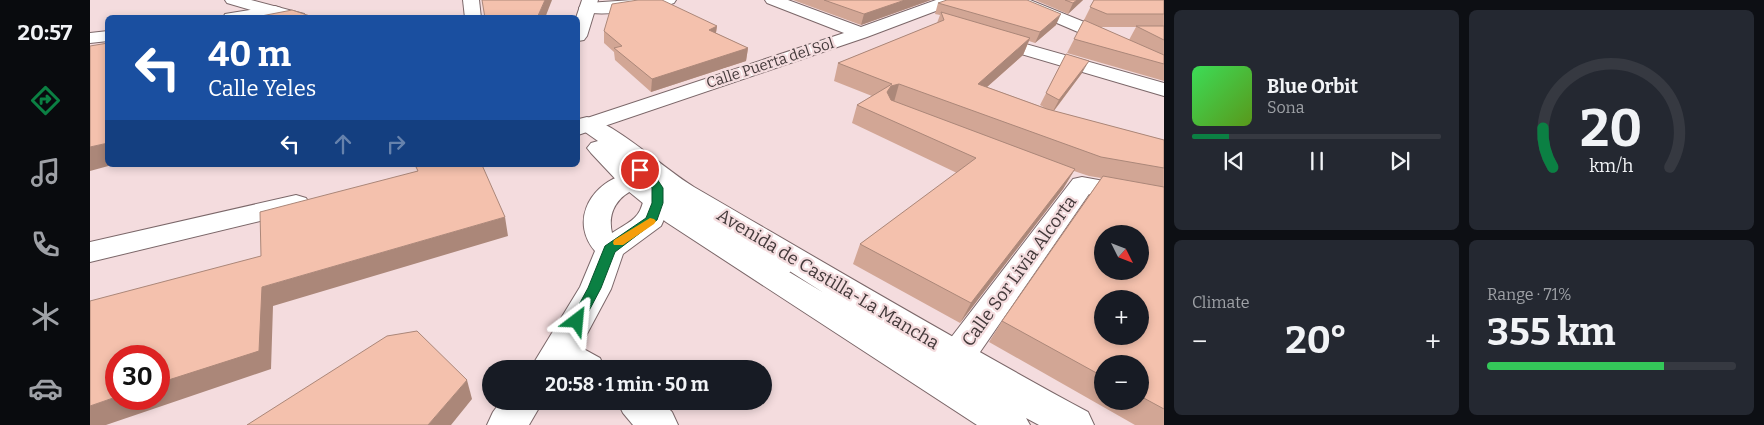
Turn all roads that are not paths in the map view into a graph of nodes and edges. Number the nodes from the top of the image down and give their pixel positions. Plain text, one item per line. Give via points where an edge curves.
1 (233, 0) edge
2 (471, 0) edge
3 (668, 0) edge
4 (773, 0) edge
5 (951, 0) edge
6 (1016, 0) edge
7 (589, 4) edge
8 (275, 11) junction
9 (913, 14) junction
10 (250, 15) edge
11 (288, 15) edge
12 (473, 15) edge
13 (937, 22) edge
14 (580, 30) edge
15 (861, 33) junction
16 (972, 33) edge
17 (1136, 33) edge
18 (1098, 34) junction
19 (105, 36) edge
20 (90, 38) edge
21 (1164, 67) edge
22 (1164, 90) edge
23 (581, 121) edge
24 (652, 195) junction
25 (321, 198) edge
26 (1164, 200) edge
27 (610, 249) junction
28 (90, 252) edge
29 (956, 358) junction
30 (566, 360) edge
31 (518, 410) edge
32 (644, 410) edge
33 (507, 425) edge
34 (658, 425) edge
35 (1010, 425) edge
36 (1074, 425) edge

1 - 8 street
2 - 12 street
3 - 7 street via 617,7
4 - 15 street
5 - 9 street, Calle Puerta del Sol
6 - 18 street
7 - 14 street
8 - 10 street
8 - 11 street
9 - 13 street
9 - 15 street, Calle Puerta del Sol
15 - 23 street, Calle Puerta del Sol
16 - 22 street
17 - 18 street
18 - 21 street
19 - 20 street
23 - 24 street, Avenida de Castilla-La Mancha via 604,134
24 - 27 street
24 - 27 street via 609,195 602,201 597,211 598,235
24 - 29 street, Avenida de Castilla-La Mancha via 831,296 904,325
24 - 35 street, Avenida de Castilla-La Mancha
25 - 28 street
26 - 29 street, Calle Sor Livia Alcorta via 1074,182
27 - 30 street
29 - 36 street, Avenida de Castilla-La Mancha
31 - 33 street
32 - 34 street

